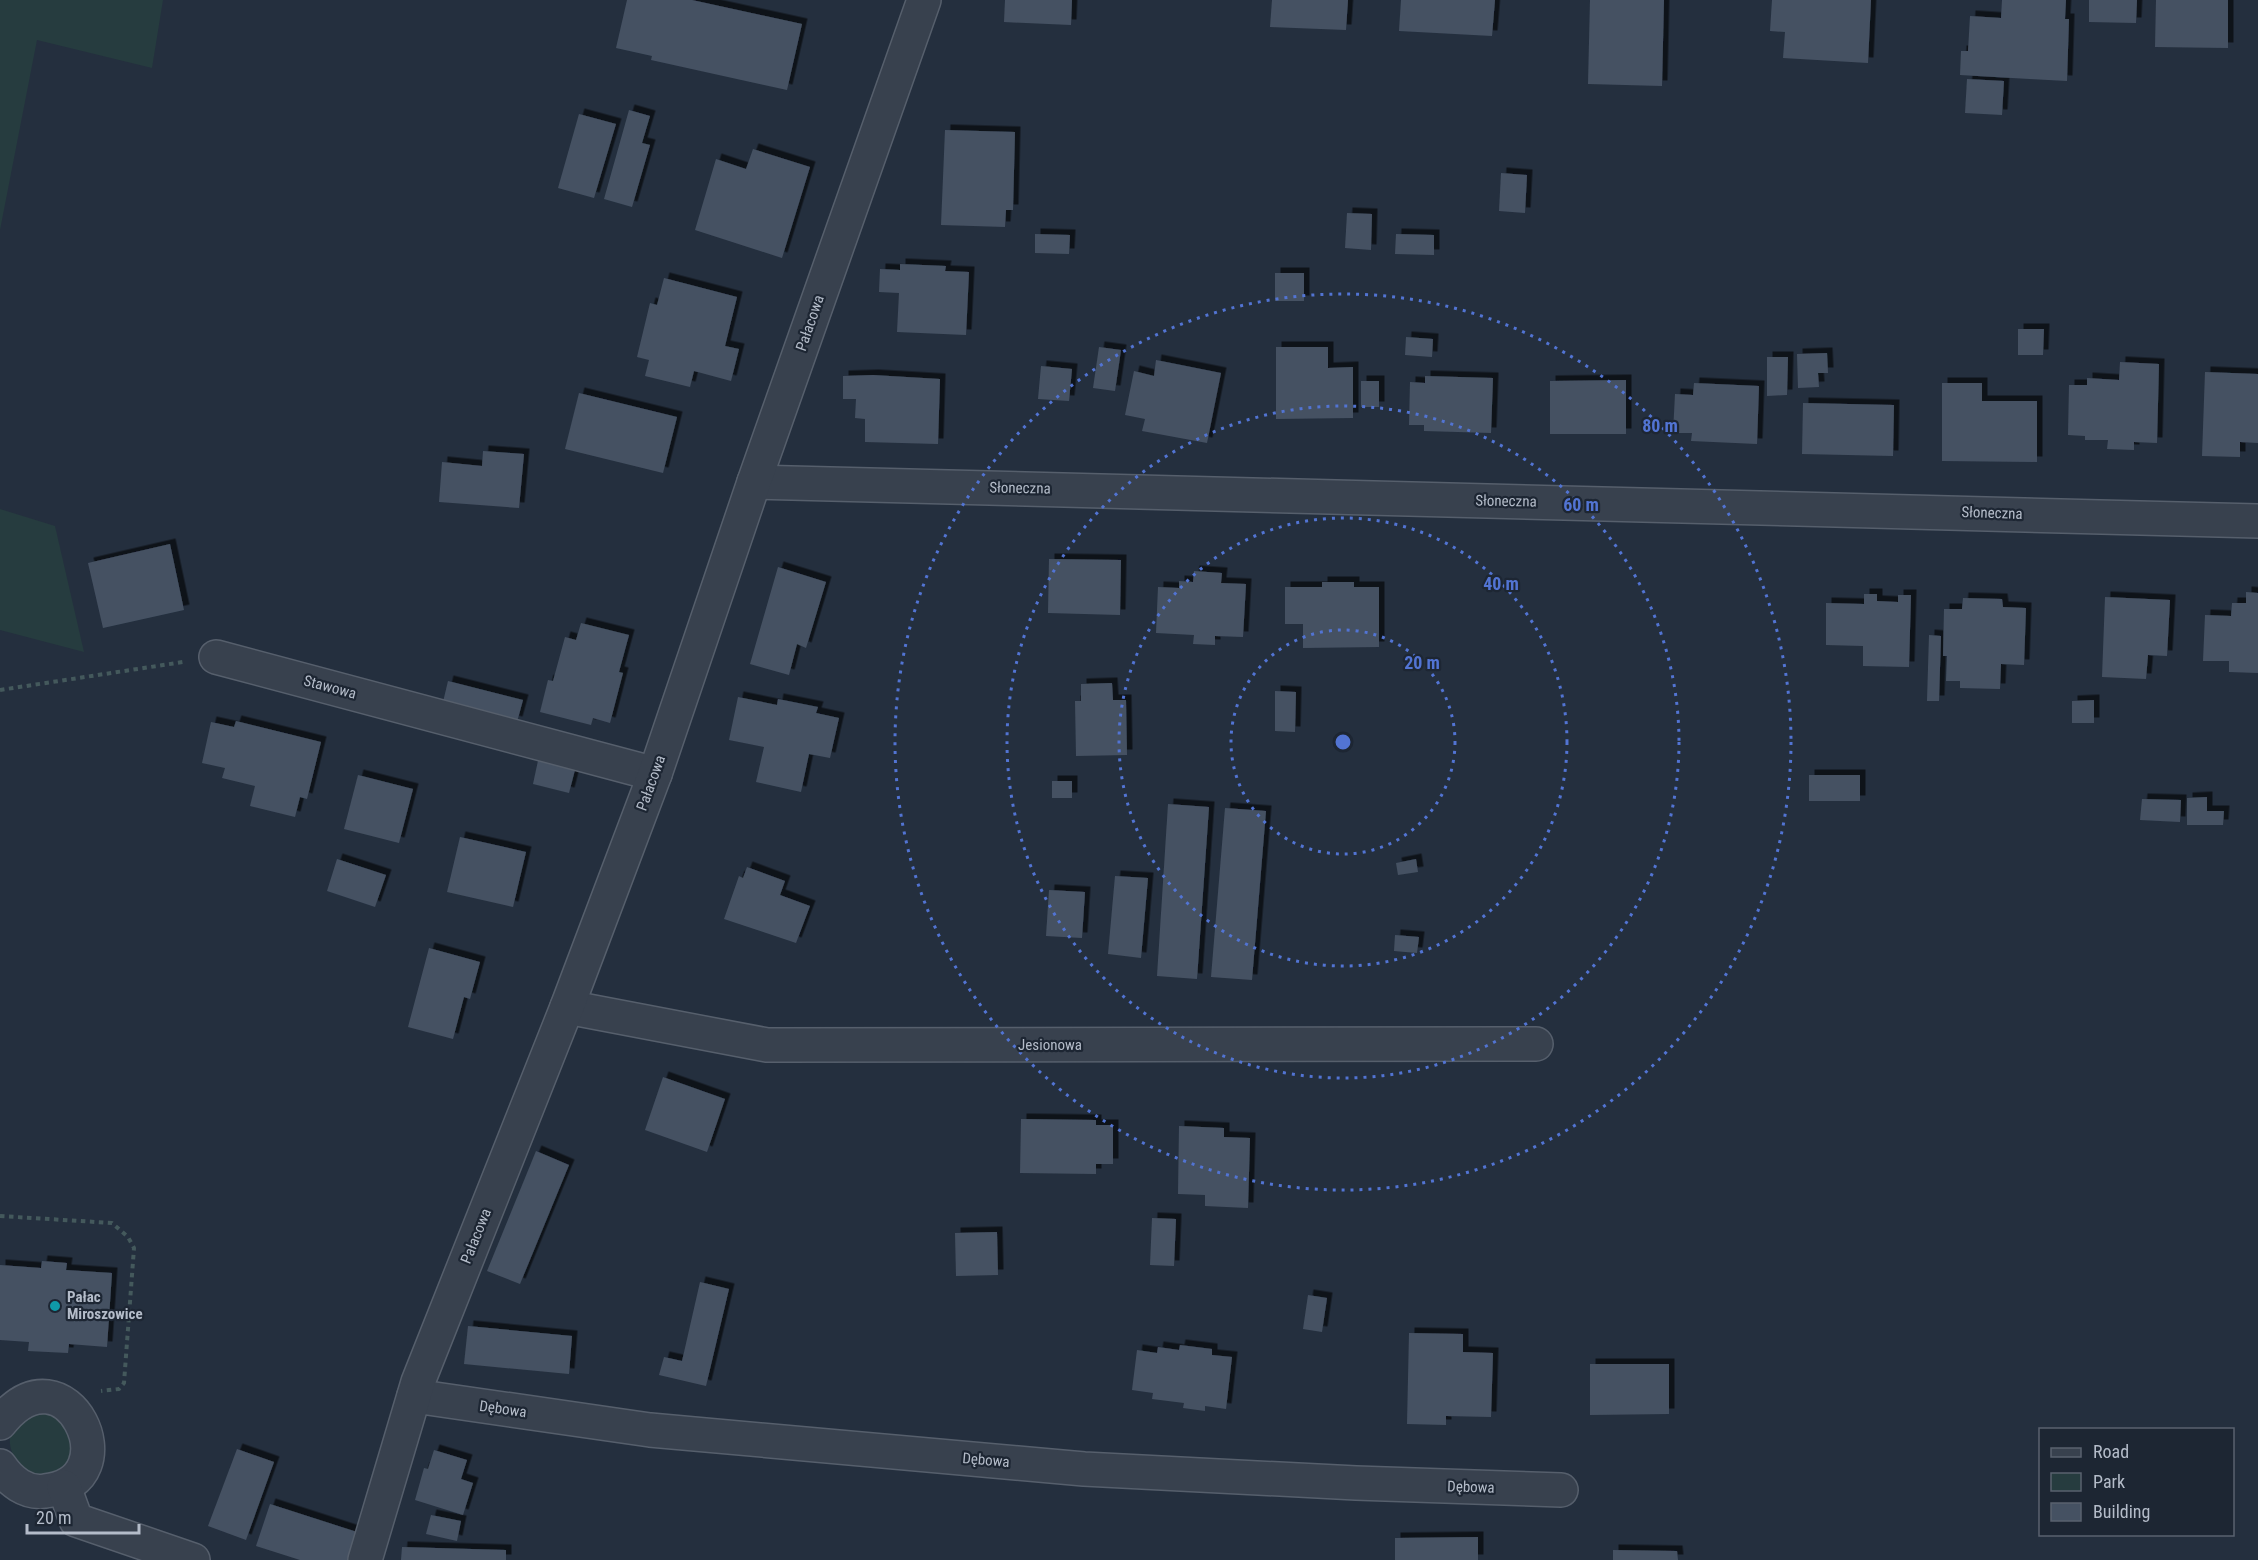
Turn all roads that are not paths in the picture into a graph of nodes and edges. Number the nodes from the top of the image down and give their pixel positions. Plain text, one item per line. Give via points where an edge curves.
1 (924, 0) edge
2 (754, 482) junction
3 (2258, 520) edge
4 (216, 657) road end
5 (655, 774) junction
6 (567, 1007) junction
7 (1536, 1044) dead end
8 (414, 1396) junction
9 (0, 1423) edge
10 (0, 1466) edge
11 (64, 1487) junction
12 (1561, 1490) dead end
13 (193, 1560) edge
14 (365, 1560) edge

1 - 2 street, Pałacowa
2 - 3 street, Słoneczna
2 - 5 street, Pałacowa
4 - 5 street, Stawowa
5 - 6 street, Pałacowa
6 - 7 street, Jesionowa via 766,1045
6 - 8 street, Pałacowa
8 - 12 street, Dębowa via 650,1431 1084,1469
8 - 14 street, Pałacowa
9 - 11 street via 12,1408 29,1399 49,1398 67,1405 81,1419 88,1437 87,1456 78,1474
10 - 11 street via 8,1478 26,1489 44,1492
11 - 13 street via 76,1520

